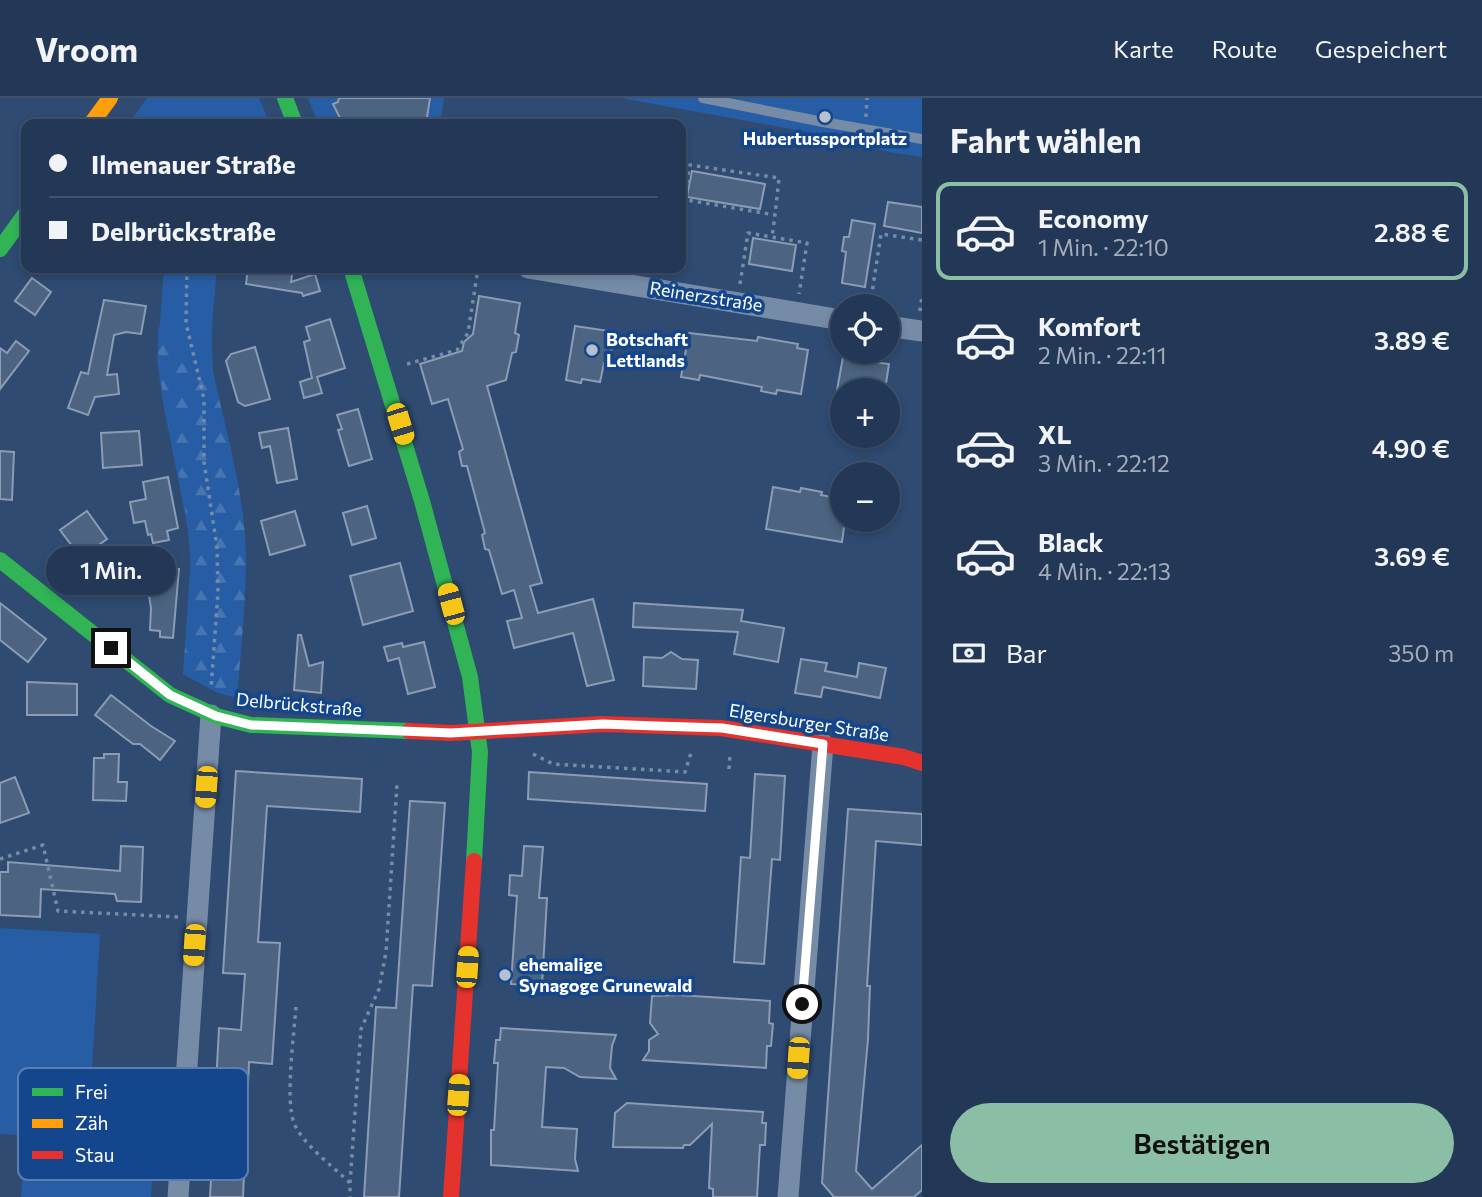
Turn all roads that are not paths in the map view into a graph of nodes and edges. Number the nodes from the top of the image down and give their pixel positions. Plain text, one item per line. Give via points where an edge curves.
1 (110, 98) edge
2 (285, 98) edge
3 (703, 98) edge
4 (95, 119) edge
5 (293, 119) edge
6 (922, 139) edge
7 (21, 220) edge
8 (0, 249) edge
9 (353, 273) edge
10 (558, 273) edge
11 (830, 318) edge
12 (921, 322) edge
13 (900, 324) edge
14 (0, 560) edge
15 (211, 705) junction
16 (480, 732) junction
17 (823, 744) junction
18 (922, 763) edge
19 (187, 1068) edge
20 (451, 1197) edge
21 (788, 1197) edge

1 - 4 street
2 - 5 street
3 - 6 lane
7 - 8 street
9 - 16 street via 416,477
10 - 11 street, Reinerzstraße
12 - 13 street
14 - 15 street, Delbrückstraße via 170,695
15 - 16 street, Delbrückstraße via 251,725
15 - 19 street
16 - 17 street, Elgersburger Straße via 647,725 722,728
16 - 20 street
17 - 18 street, Elgersburger Straße
17 - 21 street

